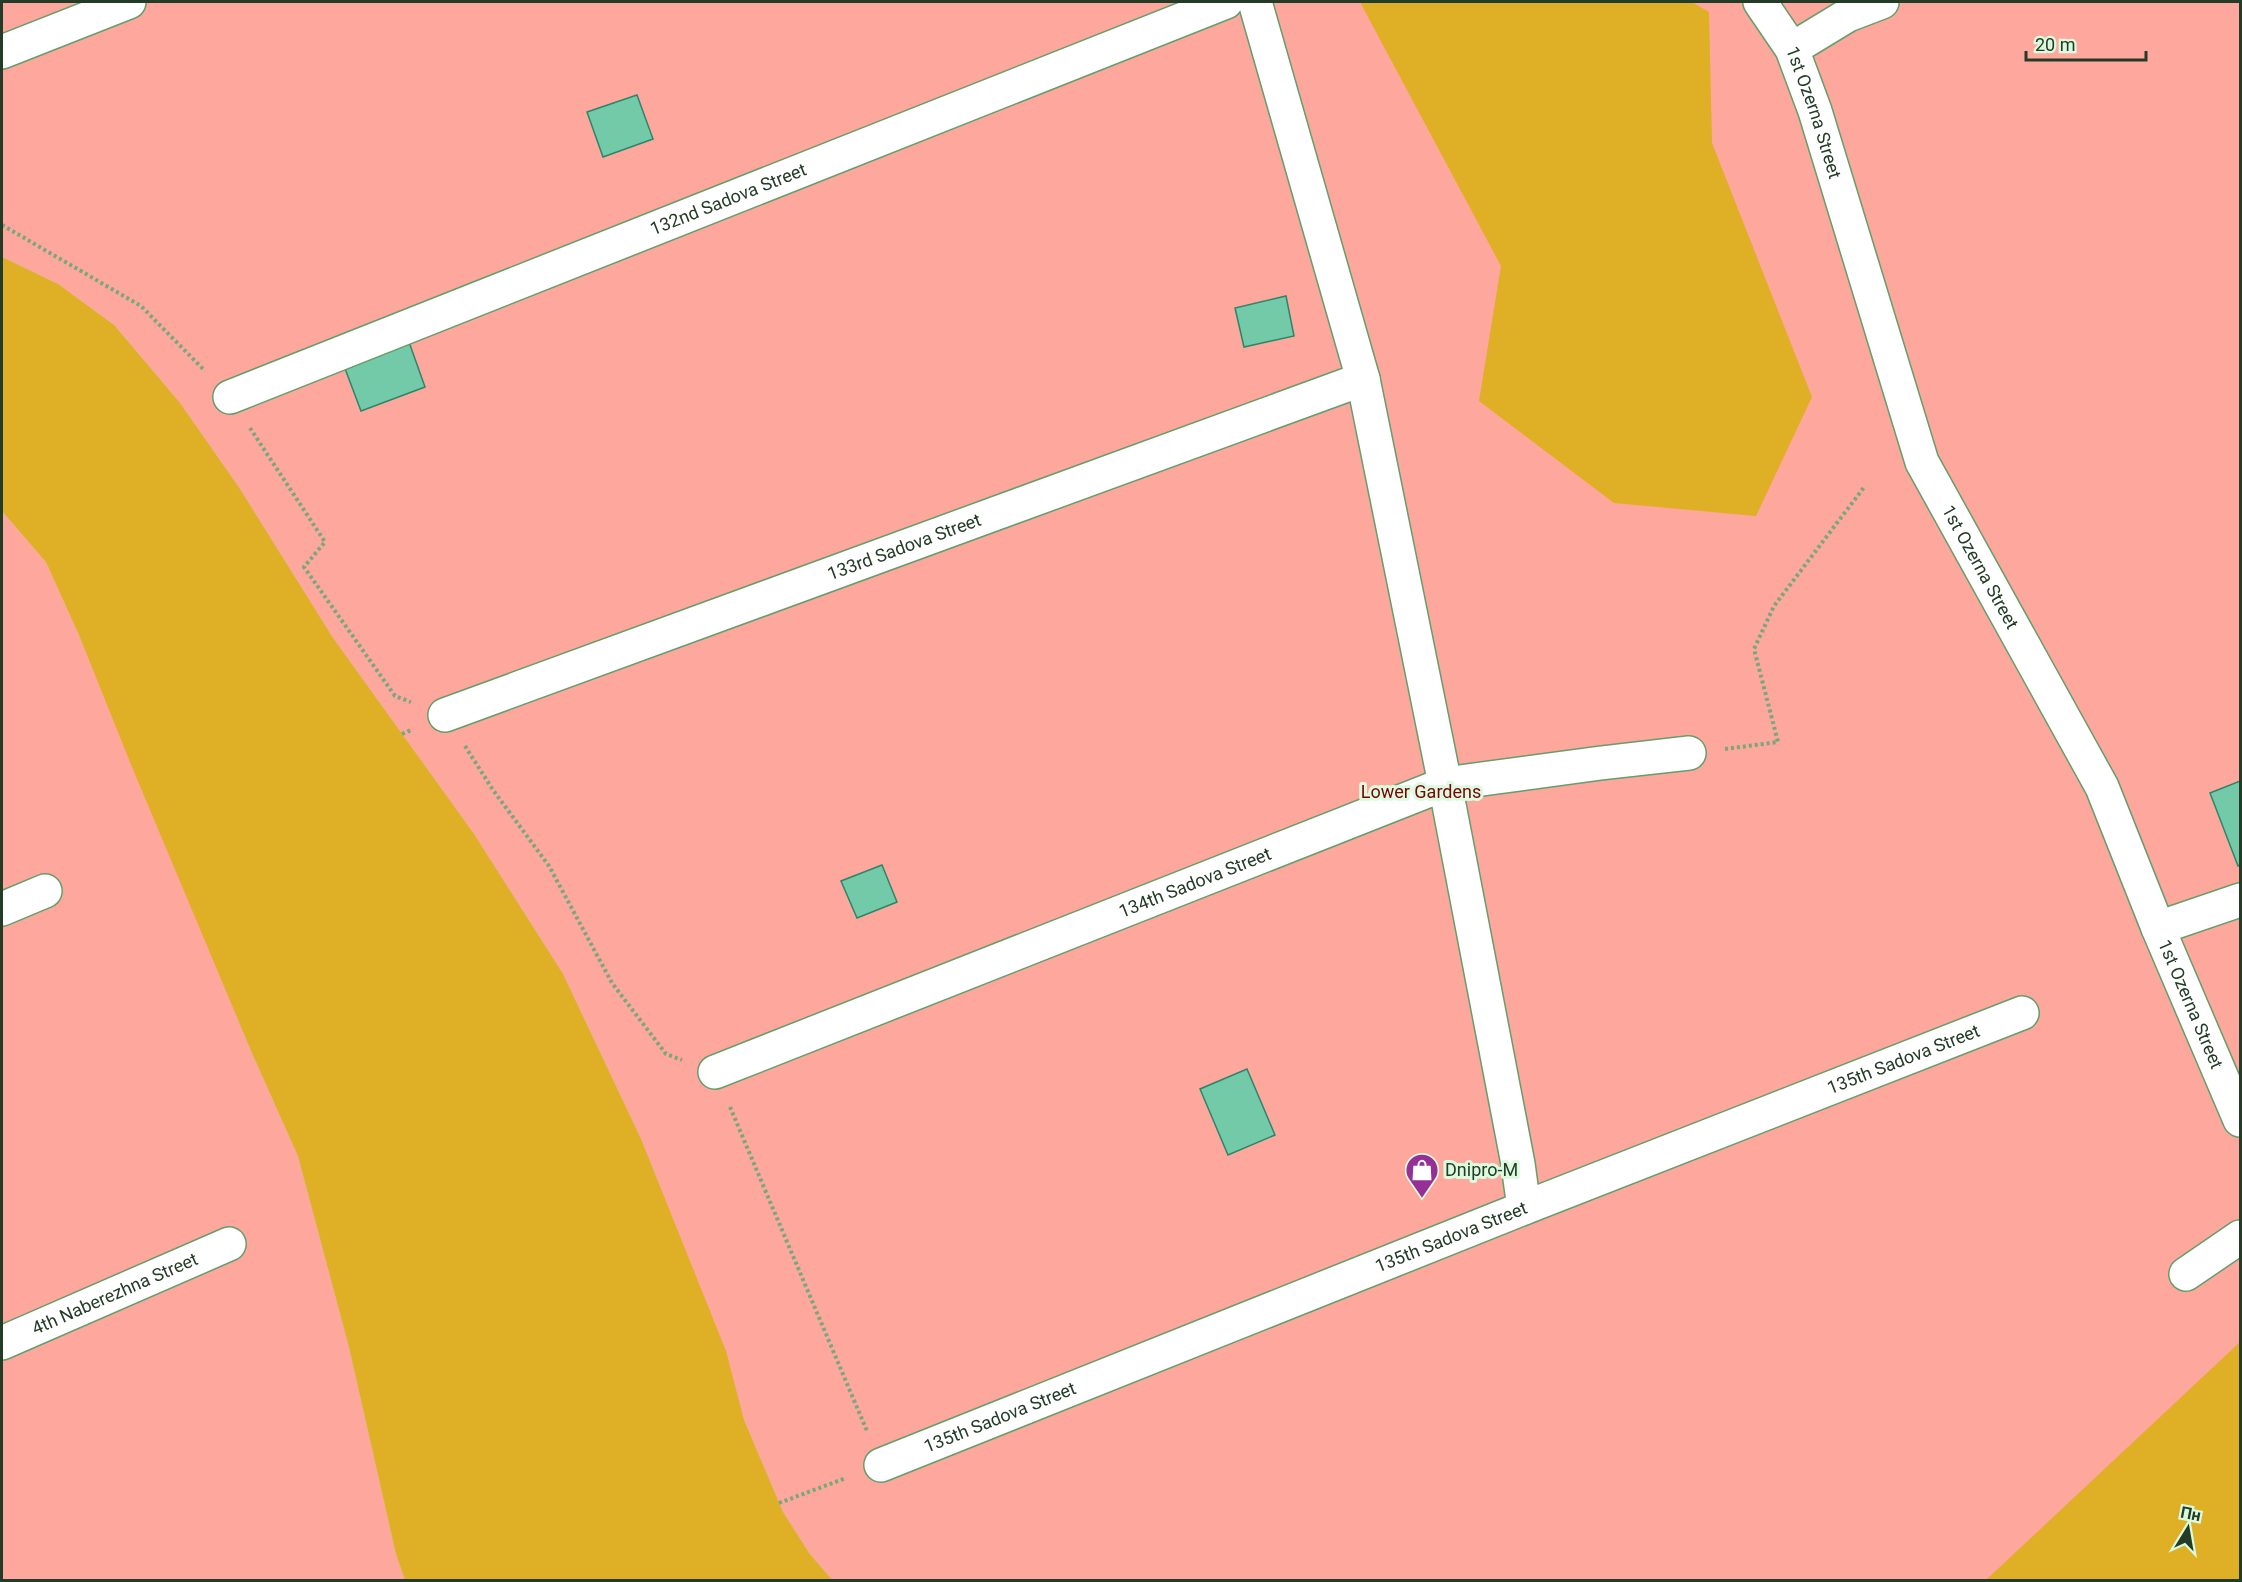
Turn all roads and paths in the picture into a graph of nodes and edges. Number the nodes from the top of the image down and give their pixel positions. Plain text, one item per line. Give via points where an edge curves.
1 (129, 2) edge
2 (1226, 2) edge
3 (1255, 2) edge
4 (1760, 2) edge
5 (1882, 2) edge
6 (1792, 49) junction
7 (2, 52) edge
8 (2, 225) edge
9 (1363, 379) junction
10 (230, 397) junction
11 (1865, 486) dead end
12 (445, 715) junction
13 (1689, 753) joint
14 (1445, 784) junction
15 (45, 891) dead end
16 (2241, 900) edge
17 (2, 909) edge
18 (2158, 928) junction
19 (2022, 1013) dead end
20 (715, 1071) junction
21 (2241, 1120) edge
22 (1524, 1208) junction
23 (2241, 1237) edge
24 (229, 1244) dead end
25 (2186, 1274) dead end
26 (2, 1343) edge
27 (881, 1465) junction
28 (779, 1503) dead end

1 - 7 street
2 - 10 street, 132nd Sadova Street
3 - 9 street
4 - 6 street, 1st Ozerna Street
5 - 6 street via 1848,15
6 - 18 street, 1st Ozerna Street via 1815,111 1922,462 2102,787
8 - 10 path via 141,306
9 - 12 street, 133rd Sadova Street
9 - 14 street
10 - 12 path via 325,542 304,567 394,696
11 - 13 path via 1774,606 1755,650 1778,742
12 - 20 path via 493,790 549,866 612,983 666,1054
13 - 14 street, 134th Sadova Street
14 - 20 street, 134th Sadova Street
14 - 22 street
15 - 17 street
16 - 18 street
18 - 21 street, 1st Ozerna Street
19 - 22 street, 135th Sadova Street
20 - 27 path
22 - 27 street, 135th Sadova Street
23 - 25 street
24 - 26 street, 4th Naberezhna Street
27 - 28 path

